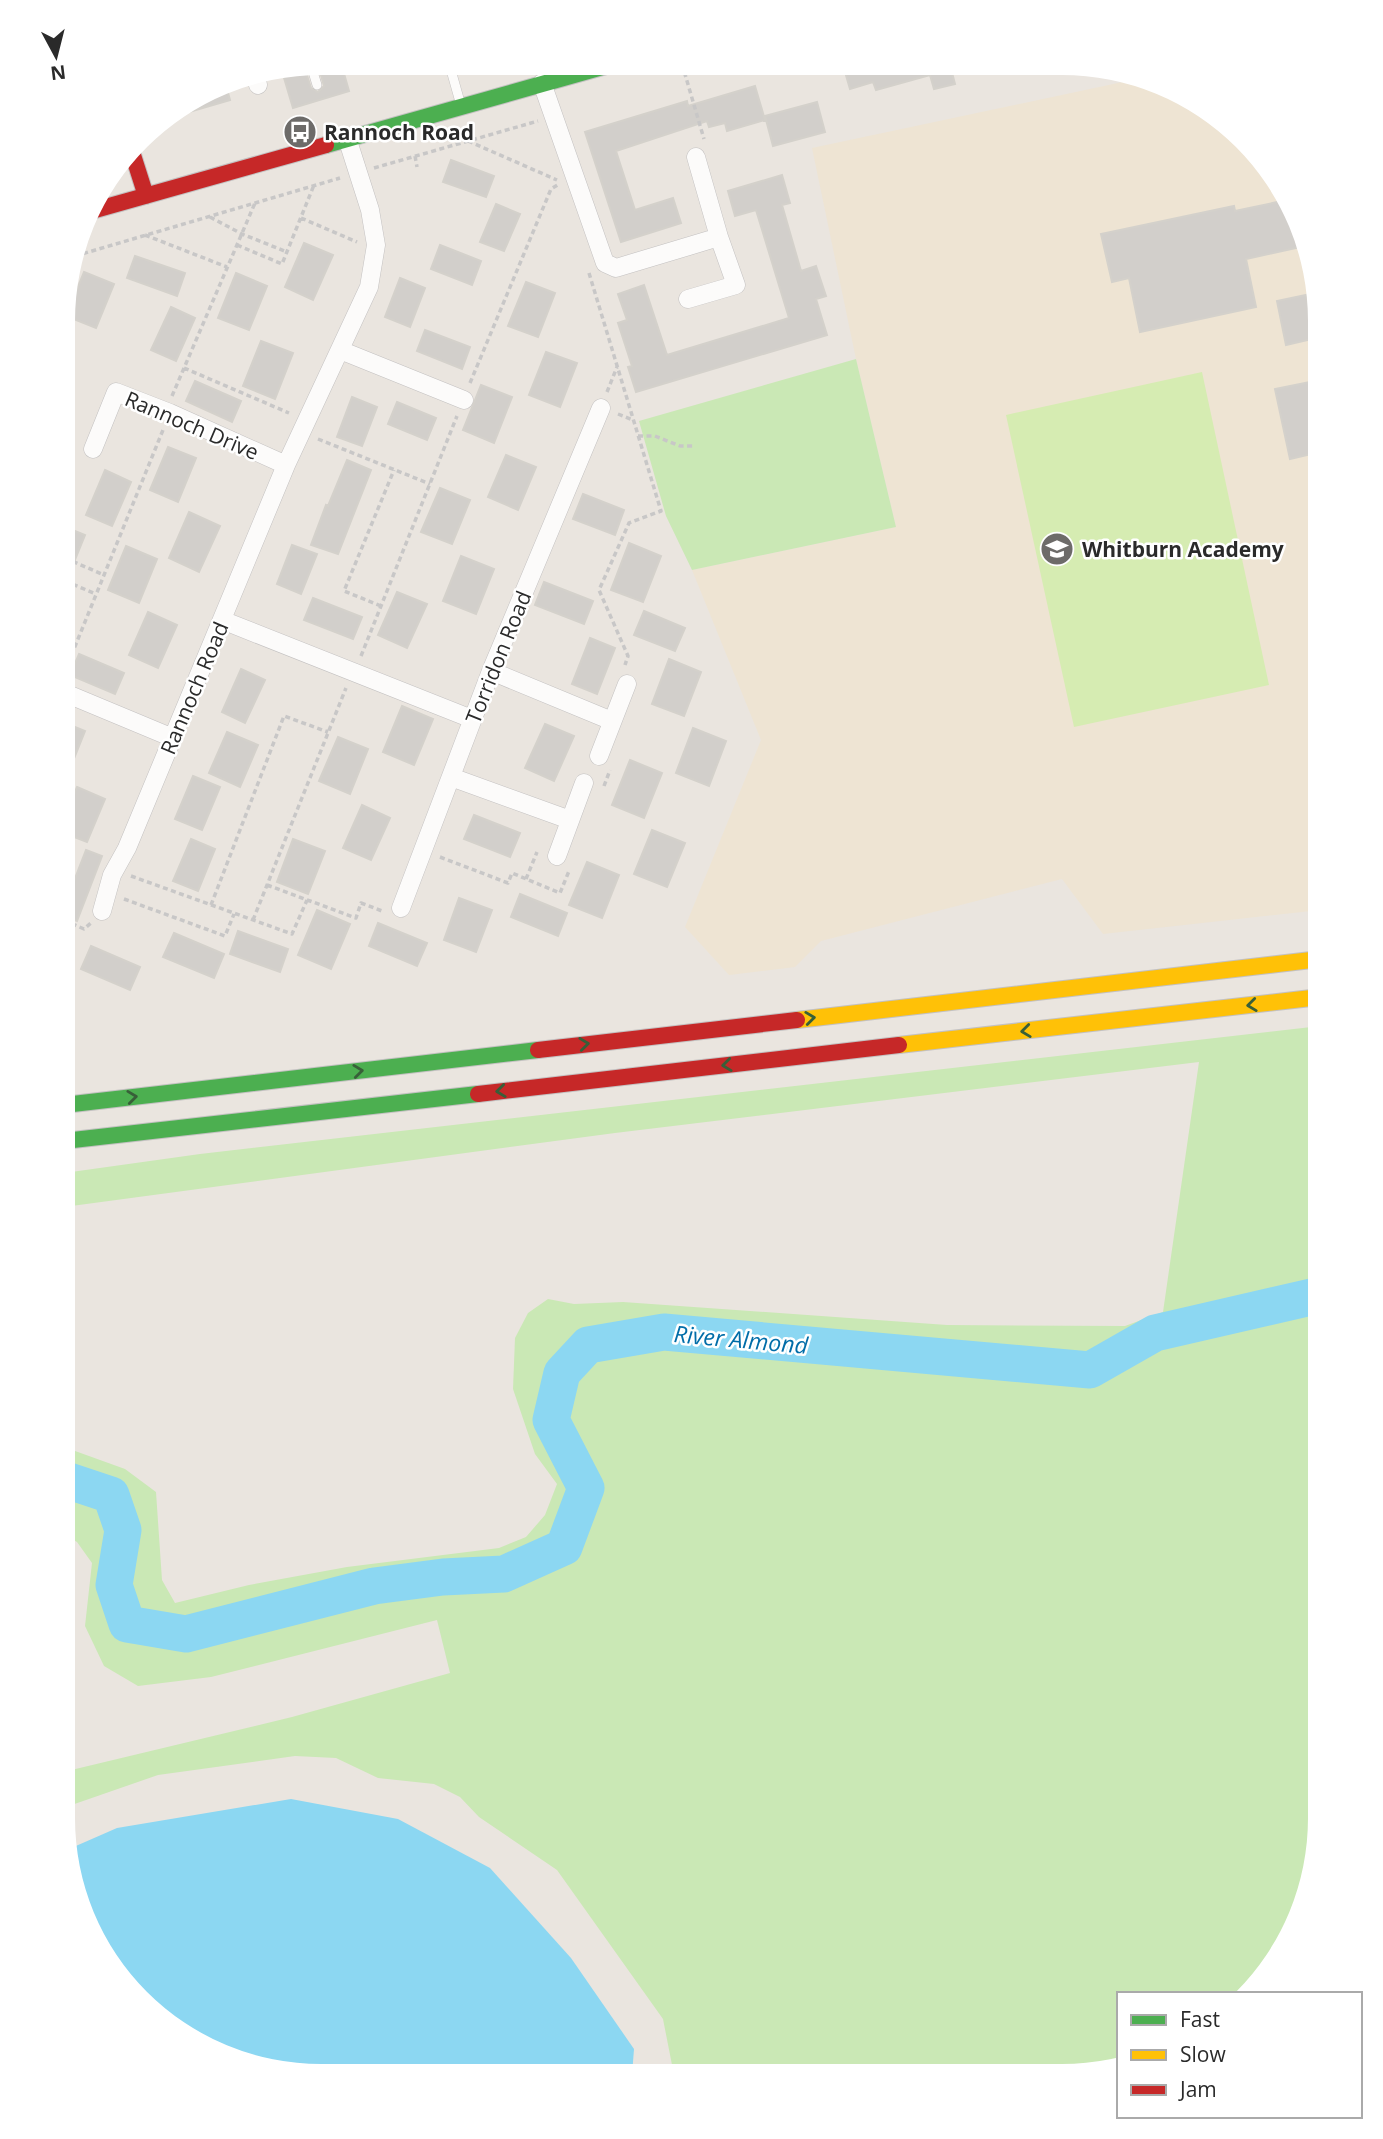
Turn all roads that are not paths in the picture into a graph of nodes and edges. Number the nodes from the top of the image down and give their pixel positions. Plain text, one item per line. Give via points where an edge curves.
1 (314, 76) edge
2 (453, 76) edge
3 (569, 76) edge
4 (542, 83) junction
5 (317, 85) dead end
6 (461, 106) junction
7 (347, 138) junction
8 (696, 157) road end
9 (135, 161) edge
10 (144, 190) junction
11 (107, 200) edge
12 (104, 206) edge
13 (719, 237) junction
14 (688, 299) dead end
15 (340, 350) junction
16 (464, 400) dead end
17 (601, 408) dead end
18 (93, 449) dead end
19 (286, 465) junction
20 (222, 620) junction
21 (491, 671) junction
22 (627, 684) road end
23 (75, 697) edge
24 (472, 719) junction
25 (612, 721) junction
26 (173, 738) junction
27 (606, 760) road end
28 (451, 777) junction
29 (584, 783) dead end
30 (570, 820) junction
31 (565, 859) road end
32 (401, 908) road end
33 (102, 911) road end
34 (1308, 961) edge
35 (1308, 998) edge
36 (75, 1104) edge
37 (75, 1140) edge

1 - 5 lane
2 - 6 lane
3 - 4 main road
4 - 6 main road
4 - 13 street via 605,263 616,268
6 - 7 main road
7 - 10 main road
7 - 15 street, Rannoch Road via 370,210 375,250 369,287
8 - 13 street
9 - 10 main road
10 - 11 main road
10 - 12 main road
13 - 14 street via 736,285
15 - 16 street
15 - 19 street, Rannoch Road
17 - 21 street, Torridon Road
18 - 19 street, Rannoch Drive via 116,392
19 - 20 street, Rannoch Road
20 - 24 street
20 - 26 street, Rannoch Road
21 - 24 street, Torridon Road
21 - 25 street
22 - 25 street
23 - 26 street
24 - 28 street, Torridon Road
25 - 27 street
26 - 33 street, Rannoch Road via 114,870
28 - 30 street
28 - 32 street, Torridon Road
29 - 30 street
30 - 31 street
36 -> 34 main road
35 -> 37 main road

